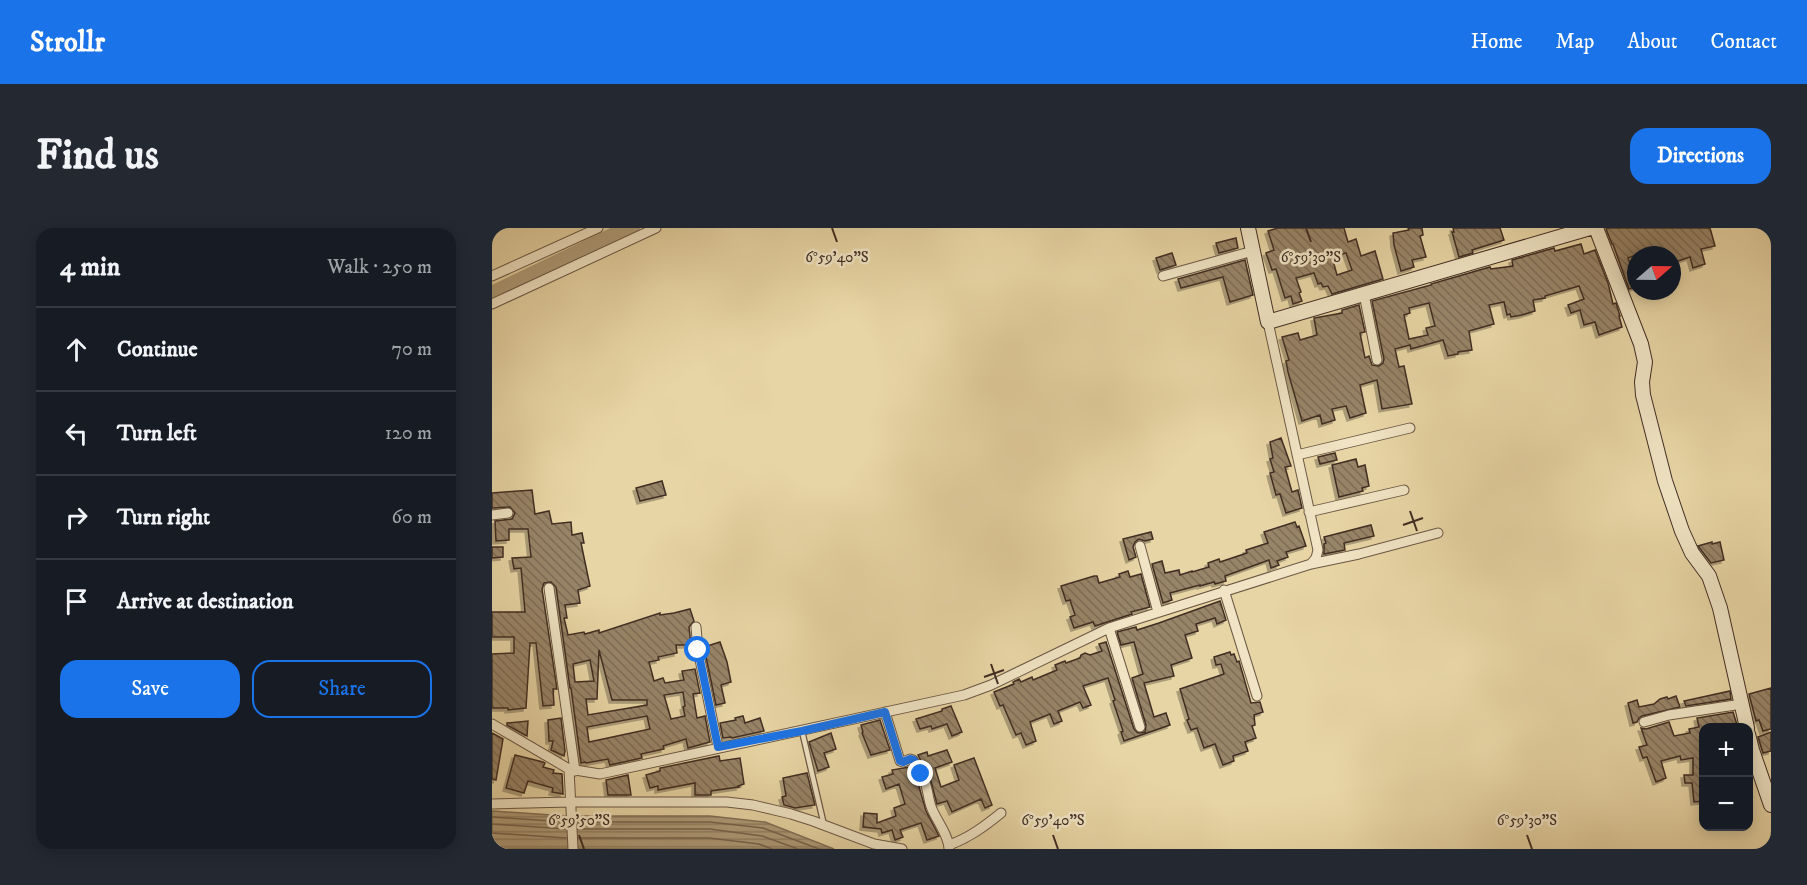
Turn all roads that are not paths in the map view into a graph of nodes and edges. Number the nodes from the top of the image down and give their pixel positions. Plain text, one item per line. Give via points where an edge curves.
1 (598, 228) edge
2 (656, 228) edge
3 (1248, 228) edge
4 (1590, 228) edge
5 (1596, 228) edge
6 (1253, 251) junction
7 (492, 276) edge
8 (1163, 276) dead end
9 (1364, 294) junction
10 (492, 304) edge
11 (1268, 322) junction
12 (1377, 360) dead end
13 (1410, 428) dead end
14 (1297, 455) junction
15 (1404, 490) dead end
16 (1309, 512) junction
17 (508, 513) dead end
18 (492, 515) edge
19 (1438, 533) dead end
20 (1140, 546) dead end
21 (1311, 564) junction
22 (549, 588) dead end
23 (1224, 590) junction
24 (1158, 612) junction
25 (696, 627) dead end
26 (1109, 628) junction
27 (1257, 696) dead end
28 (1742, 704) junction
29 (885, 712) junction
30 (1644, 722) dead end
31 (1746, 723) edge
32 (492, 724) edge
33 (1140, 727) dead end
34 (802, 731) junction
35 (718, 747) junction
36 (1753, 753) edge
37 (572, 770) junction
38 (492, 804) edge
39 (571, 804) junction
40 (1771, 805) edge
41 (1001, 813) dead end
42 (824, 825) junction
43 (949, 847) edge
44 (573, 849) edge
45 (902, 849) edge

1 - 7 street
2 - 10 street
3 - 6 street
4 - 9 street
5 - 28 street via 1641,344 1645,362 1643,395 1665,481 1687,542 1709,576
6 - 8 street
6 - 11 street
9 - 11 street
9 - 12 street
11 - 14 street
13 - 14 street
14 - 16 street
15 - 16 street
16 - 21 street via 1318,550
17 - 18 street
19 - 21 street
20 - 24 street
21 - 23 street
22 - 37 street
23 - 24 street
23 - 27 street
24 - 26 street
25 - 35 street
26 - 29 street via 964,695
26 - 33 street
28 - 30 street via 1669,714
28 - 31 street
29 - 34 street
29 - 43 street via 900,761 914,760
32 - 37 street
34 - 35 street
34 - 42 lane
35 - 37 street via 600,774
36 - 40 street
37 - 39 street
38 - 39 street
39 - 42 street via 727,802 791,814
39 - 44 street
41 - 43 street
42 - 45 street

